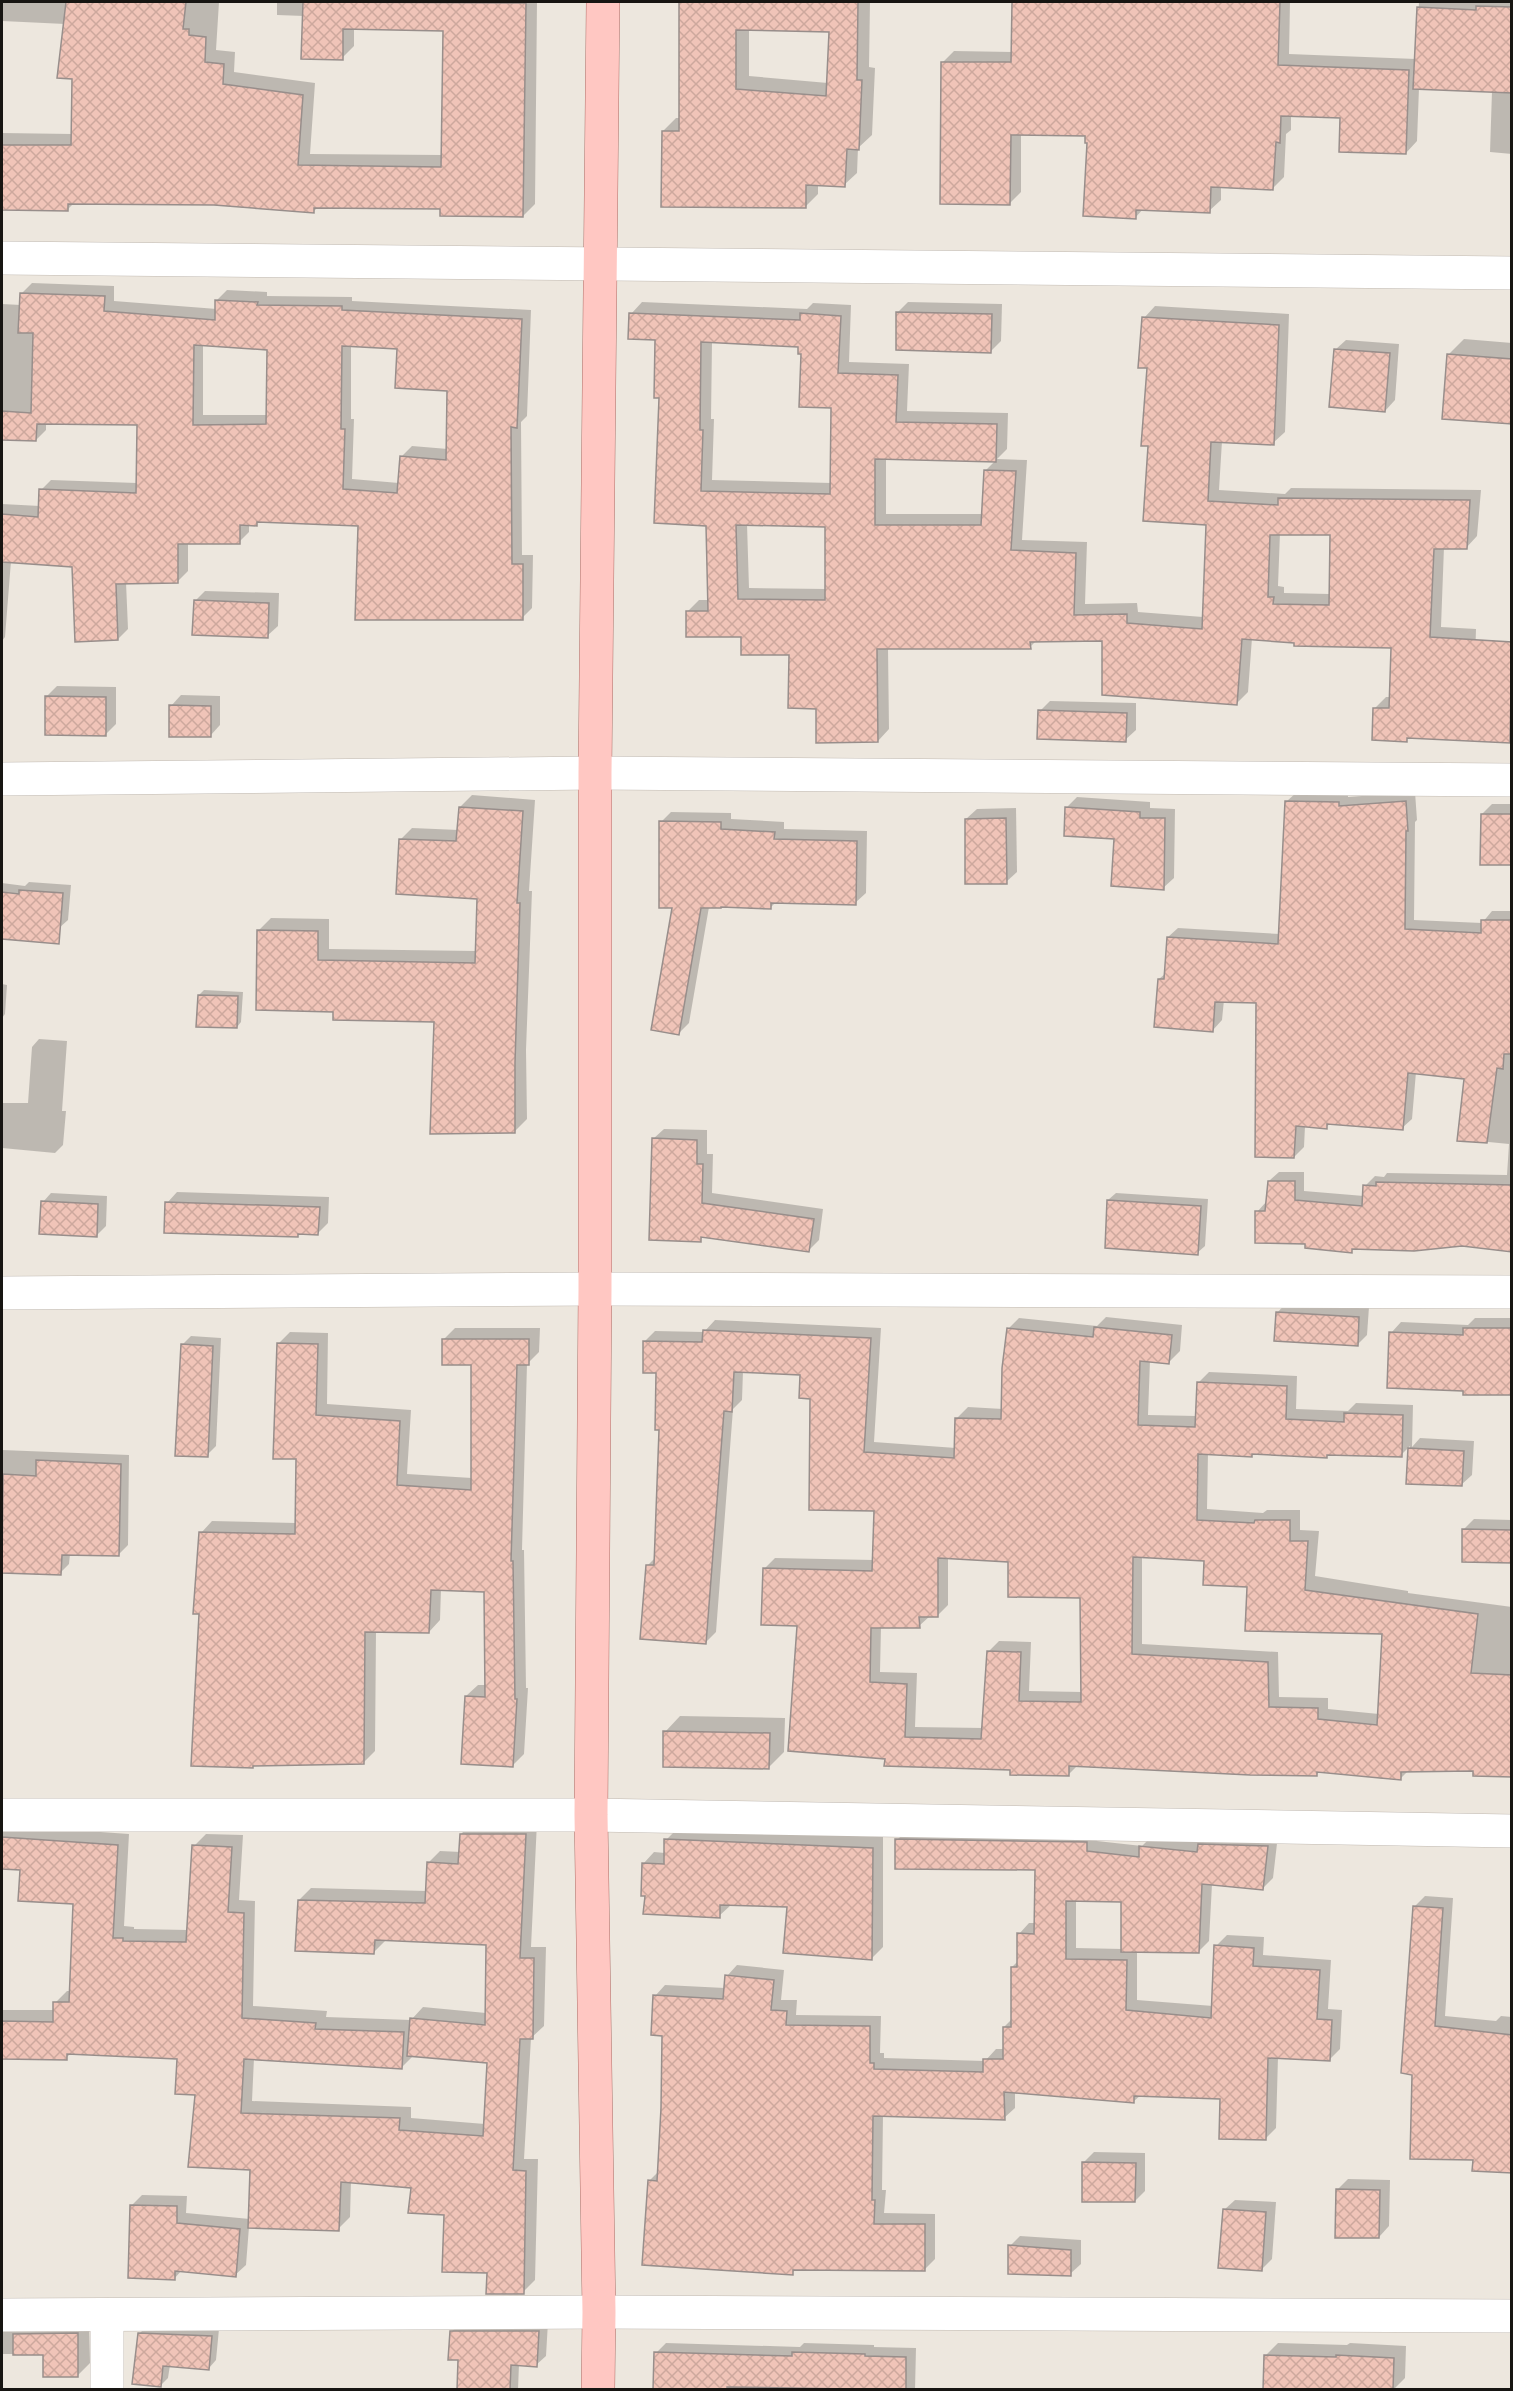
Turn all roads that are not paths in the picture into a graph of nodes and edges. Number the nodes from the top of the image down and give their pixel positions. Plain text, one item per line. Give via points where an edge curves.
1 (603, 2) edge
2 (2, 258) edge
3 (601, 264) junction
4 (1512, 273) edge
5 (595, 773) junction
6 (2, 779) edge
7 (1512, 780) edge
8 (595, 1289) junction
9 (1512, 1292) edge
10 (2, 1293) edge
11 (2, 1815) edge
12 (591, 1815) junction
13 (1512, 1831) edge
14 (599, 2312) junction
15 (107, 2314) junction
16 (2, 2315) edge
17 (1512, 2316) edge
18 (107, 2390) edge
19 (598, 2390) edge

1 - 3 main road
2 - 3 street
3 - 4 street
3 - 5 main road
5 - 6 street
5 - 7 street
5 - 8 main road
8 - 9 street
8 - 10 street
8 - 12 main road
11 - 12 street
12 - 13 street
12 - 14 main road
14 - 15 street
14 - 17 street
14 - 19 main road
15 - 16 street
15 - 18 street

